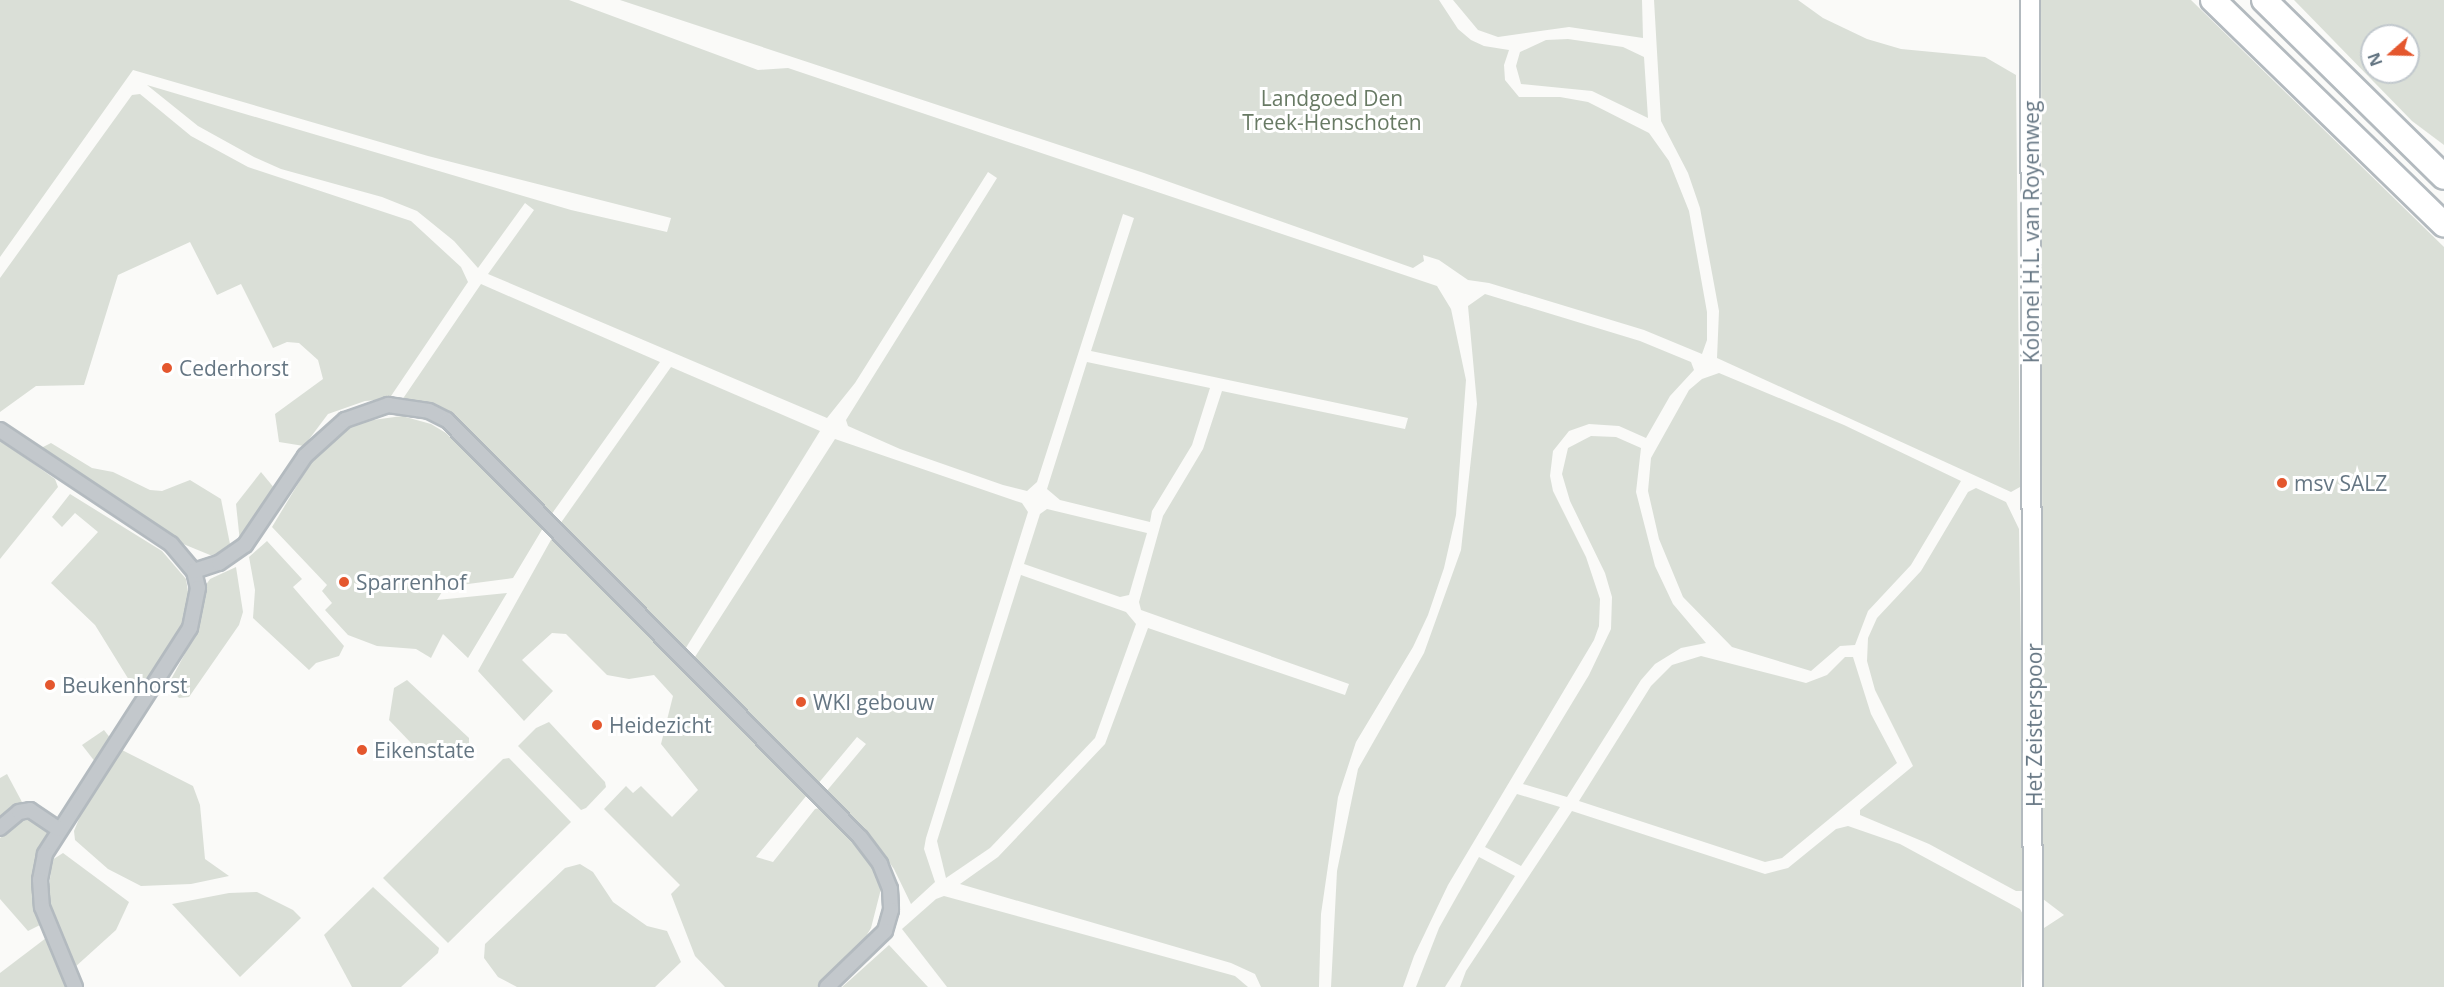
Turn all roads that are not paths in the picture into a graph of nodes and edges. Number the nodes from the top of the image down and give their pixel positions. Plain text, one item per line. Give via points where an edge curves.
1 (2030, 0) edge
2 (2214, 0) edge
3 (2264, 0) edge
4 (2444, 177) edge
5 (2444, 225) edge
6 (0, 430) edge
7 (2032, 463) joint
8 (194, 571) junction
9 (0, 828) edge
10 (58, 830) junction
11 (75, 987) edge
12 (827, 987) edge
13 (2033, 987) edge

1 - 7 street, Kolonel H.L. van Royenweg
2 - 5 highway
3 - 4 highway
6 - 8 street via 171,544
7 - 13 street, Het Zeisterspoor
8 - 10 street via 197,605 190,628 130,728
8 - 12 street via 219,563 245,545 305,456 345,420 388,405 429,411 447,420 860,837 880,864 890,889 891,910 885,931
9 - 10 street via 25,810 42,816
10 - 11 street via 43,862 40,894 45,916

